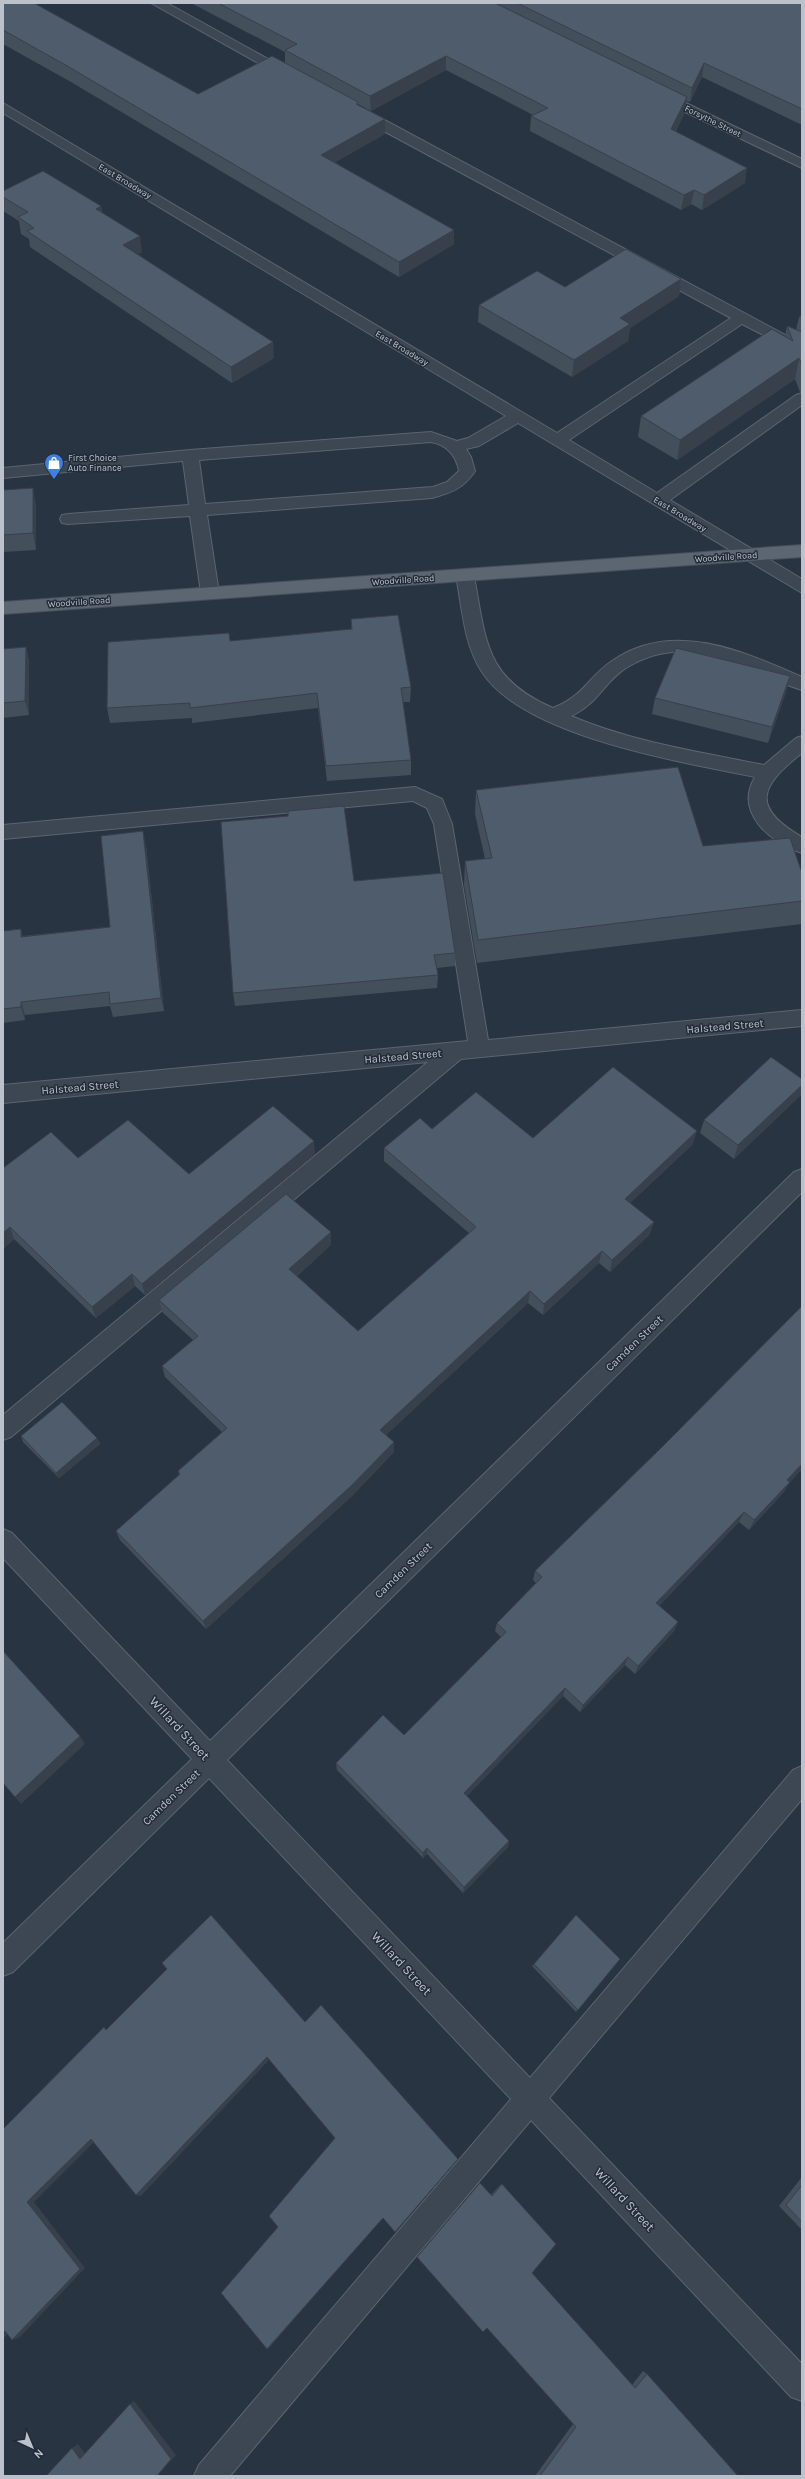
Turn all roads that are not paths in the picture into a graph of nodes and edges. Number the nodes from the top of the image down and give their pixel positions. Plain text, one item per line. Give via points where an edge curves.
1 (157, 3) edge
2 (305, 82) edge
3 (645, 87) edge
4 (347, 105) edge
5 (5, 111) edge
6 (802, 164) edge
7 (742, 317) junction
8 (802, 350) edge
9 (802, 398) edge
10 (517, 417) junction
11 (557, 440) junction
12 (456, 446) junction
13 (190, 456) junction
14 (3, 473) edge
15 (657, 501) junction
16 (197, 510) junction
17 (68, 519) dead end
18 (802, 551) edge
19 (749, 556) junction
20 (465, 576) junction
21 (802, 587) edge
22 (210, 593) junction
23 (3, 608) edge
24 (802, 684) edge
25 (552, 716) junction
26 (802, 743) edge
27 (768, 773) junction
28 (3, 832) edge
29 (802, 846) edge
30 (802, 1018) edge
31 (479, 1049) junction
32 (456, 1051) junction
33 (3, 1094) edge
34 (802, 1178) edge
35 (3, 1429) edge
36 (3, 1540) edge
37 (210, 1759) junction
38 (802, 1779) edge
39 (3, 1962) edge
40 (531, 2099) junction
41 (802, 2386) edge
42 (210, 2476) edge

1 - 2 street
3 - 6 street, Forsythe Street
4 - 7 street
5 - 10 street, East Broadway
7 - 8 street
7 - 11 street
9 - 15 street
10 - 11 street, East Broadway
10 - 12 street via 473,442
11 - 15 street, East Broadway
12 - 13 street via 444,439 431,437
12 - 16 street via 466,459 467,471 459,482 440,492
13 - 14 street
13 - 16 street
15 - 19 street, East Broadway
16 - 17 street
16 - 22 street
18 - 19 main road, Woodville Road
19 - 20 main road, Woodville Road
19 - 21 street, East Broadway
20 - 22 main road, Woodville Road
20 - 25 street via 479,641 489,669 510,691
22 - 23 main road, Woodville Road
24 - 25 street via 764,667 717,651 691,645 667,646 640,653 618,665 586,699
25 - 27 street via 639,744
26 - 27 street
27 - 29 street via 758,790 757,804 761,815
28 - 31 street via 415,794 435,804 443,824
30 - 31 street, Halstead Street
31 - 32 street, Halstead Street
32 - 33 street, Halstead Street
32 - 35 street
34 - 37 street, Camden Street
36 - 37 street, Willard Street
37 - 39 street, Camden Street
37 - 40 street, Willard Street
38 - 40 street
40 - 41 street, Willard Street
40 - 42 street

